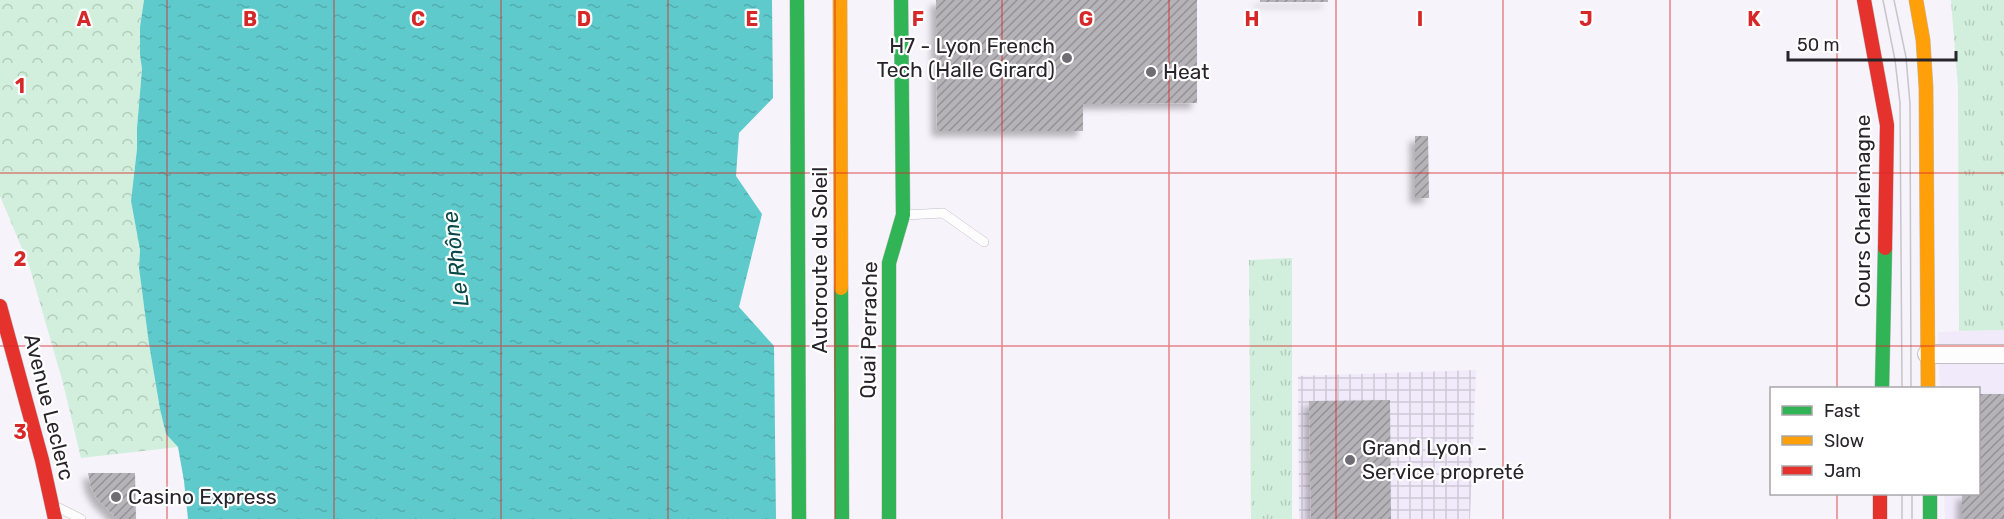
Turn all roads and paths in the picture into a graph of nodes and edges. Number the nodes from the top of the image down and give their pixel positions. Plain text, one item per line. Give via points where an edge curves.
1 (797, 0) edge
2 (840, 0) edge
3 (901, 0) edge
4 (1864, 0) edge
5 (1916, 0) edge
6 (903, 215) junction
7 (984, 242) dead end
8 (0, 306) edge
9 (1927, 354) junction
10 (2004, 354) edge
11 (1882, 387) edge
12 (1928, 387) edge
13 (1880, 495) edge
14 (1930, 495) edge
15 (53, 512) edge
16 (81, 519) edge
17 (799, 519) edge
18 (842, 519) edge
19 (889, 519) edge
20 (1880, 519) edge
21 (1930, 519) edge

1 - 17 main road, Autoroute du Soleil
2 - 18 main road, Autoroute du Soleil
3 - 6 main road, Quai Perrache
4 - 11 main road, Cours Charlemagne via 1887,125
5 - 9 main road via 1926,88
6 - 7 lane via 943,213
6 - 19 main road, Quai Perrache via 889,263
8 - 15 main road, Avenue Leclerc
9 - 10 street
9 - 12 main road
13 - 20 main road
14 - 21 main road
15 - 16 lane

